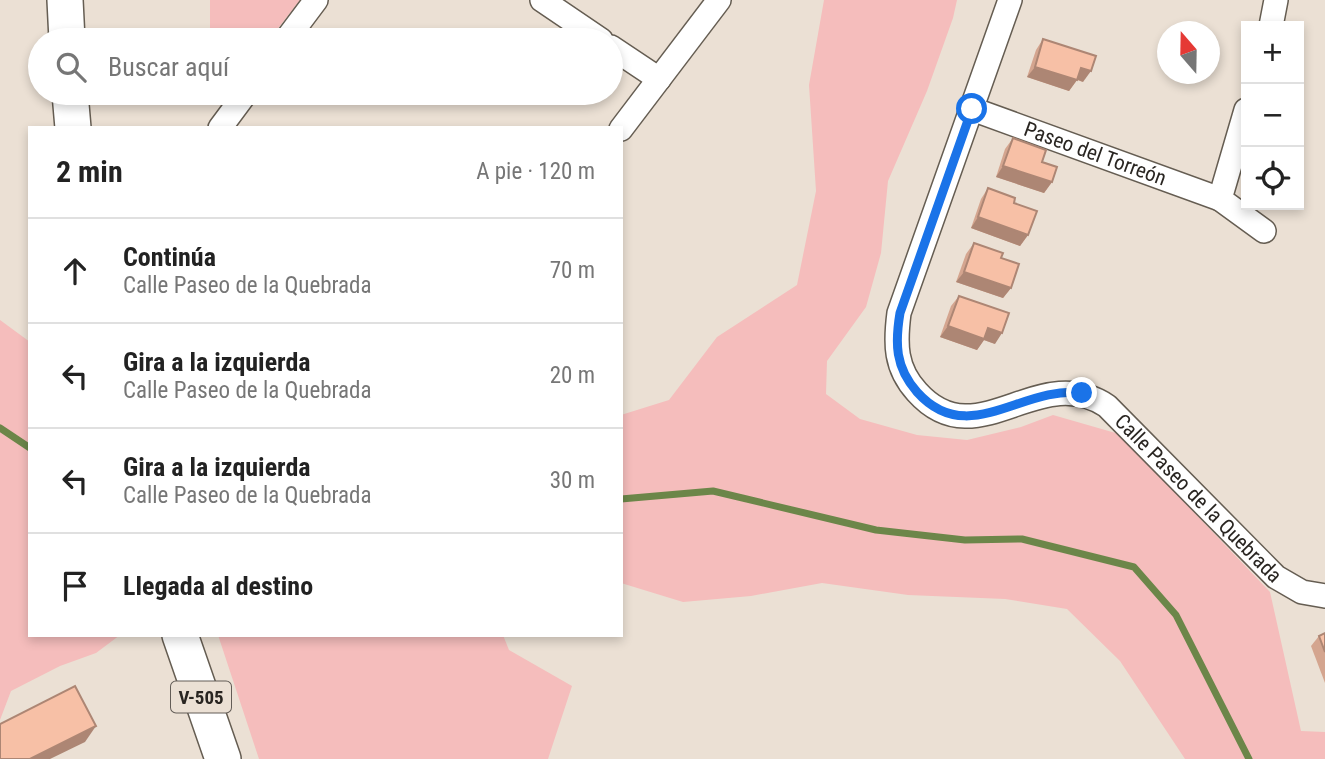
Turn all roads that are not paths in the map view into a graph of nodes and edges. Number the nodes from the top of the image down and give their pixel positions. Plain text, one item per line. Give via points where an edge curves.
1 (65, 0) edge
2 (316, 0) edge
3 (542, 0) edge
4 (719, 0) edge
5 (1010, 0) edge
6 (1276, 0) edge
7 (1272, 21) edge
8 (66, 28) edge
9 (295, 28) edge
10 (583, 28) edge
11 (623, 55) edge
12 (659, 79) junction
13 (72, 105) edge
14 (237, 105) edge
15 (972, 109) junction
16 (73, 126) edge
17 (221, 126) edge
18 (623, 126) edge
19 (1241, 127) edge
20 (1220, 199) junction
21 (1264, 231) dead end
22 (1325, 596) edge
23 (181, 637) edge
24 (223, 759) edge

1 - 8 main road
2 - 9 street
3 - 10 street
4 - 12 street
5 - 15 street, Calle Paseo de la Quebrada
6 - 7 street
11 - 12 street
12 - 18 street
13 - 16 main road
14 - 17 street
15 - 20 street, Paseo del Torreón
15 - 22 street, Calle Paseo de la Quebrada via 900,313 895,344 909,383 928,405 957,418 1061,392 1095,398 1276,578 1302,592
19 - 20 street
20 - 21 street, Paseo del Torreón
23 - 24 main road, V-505

